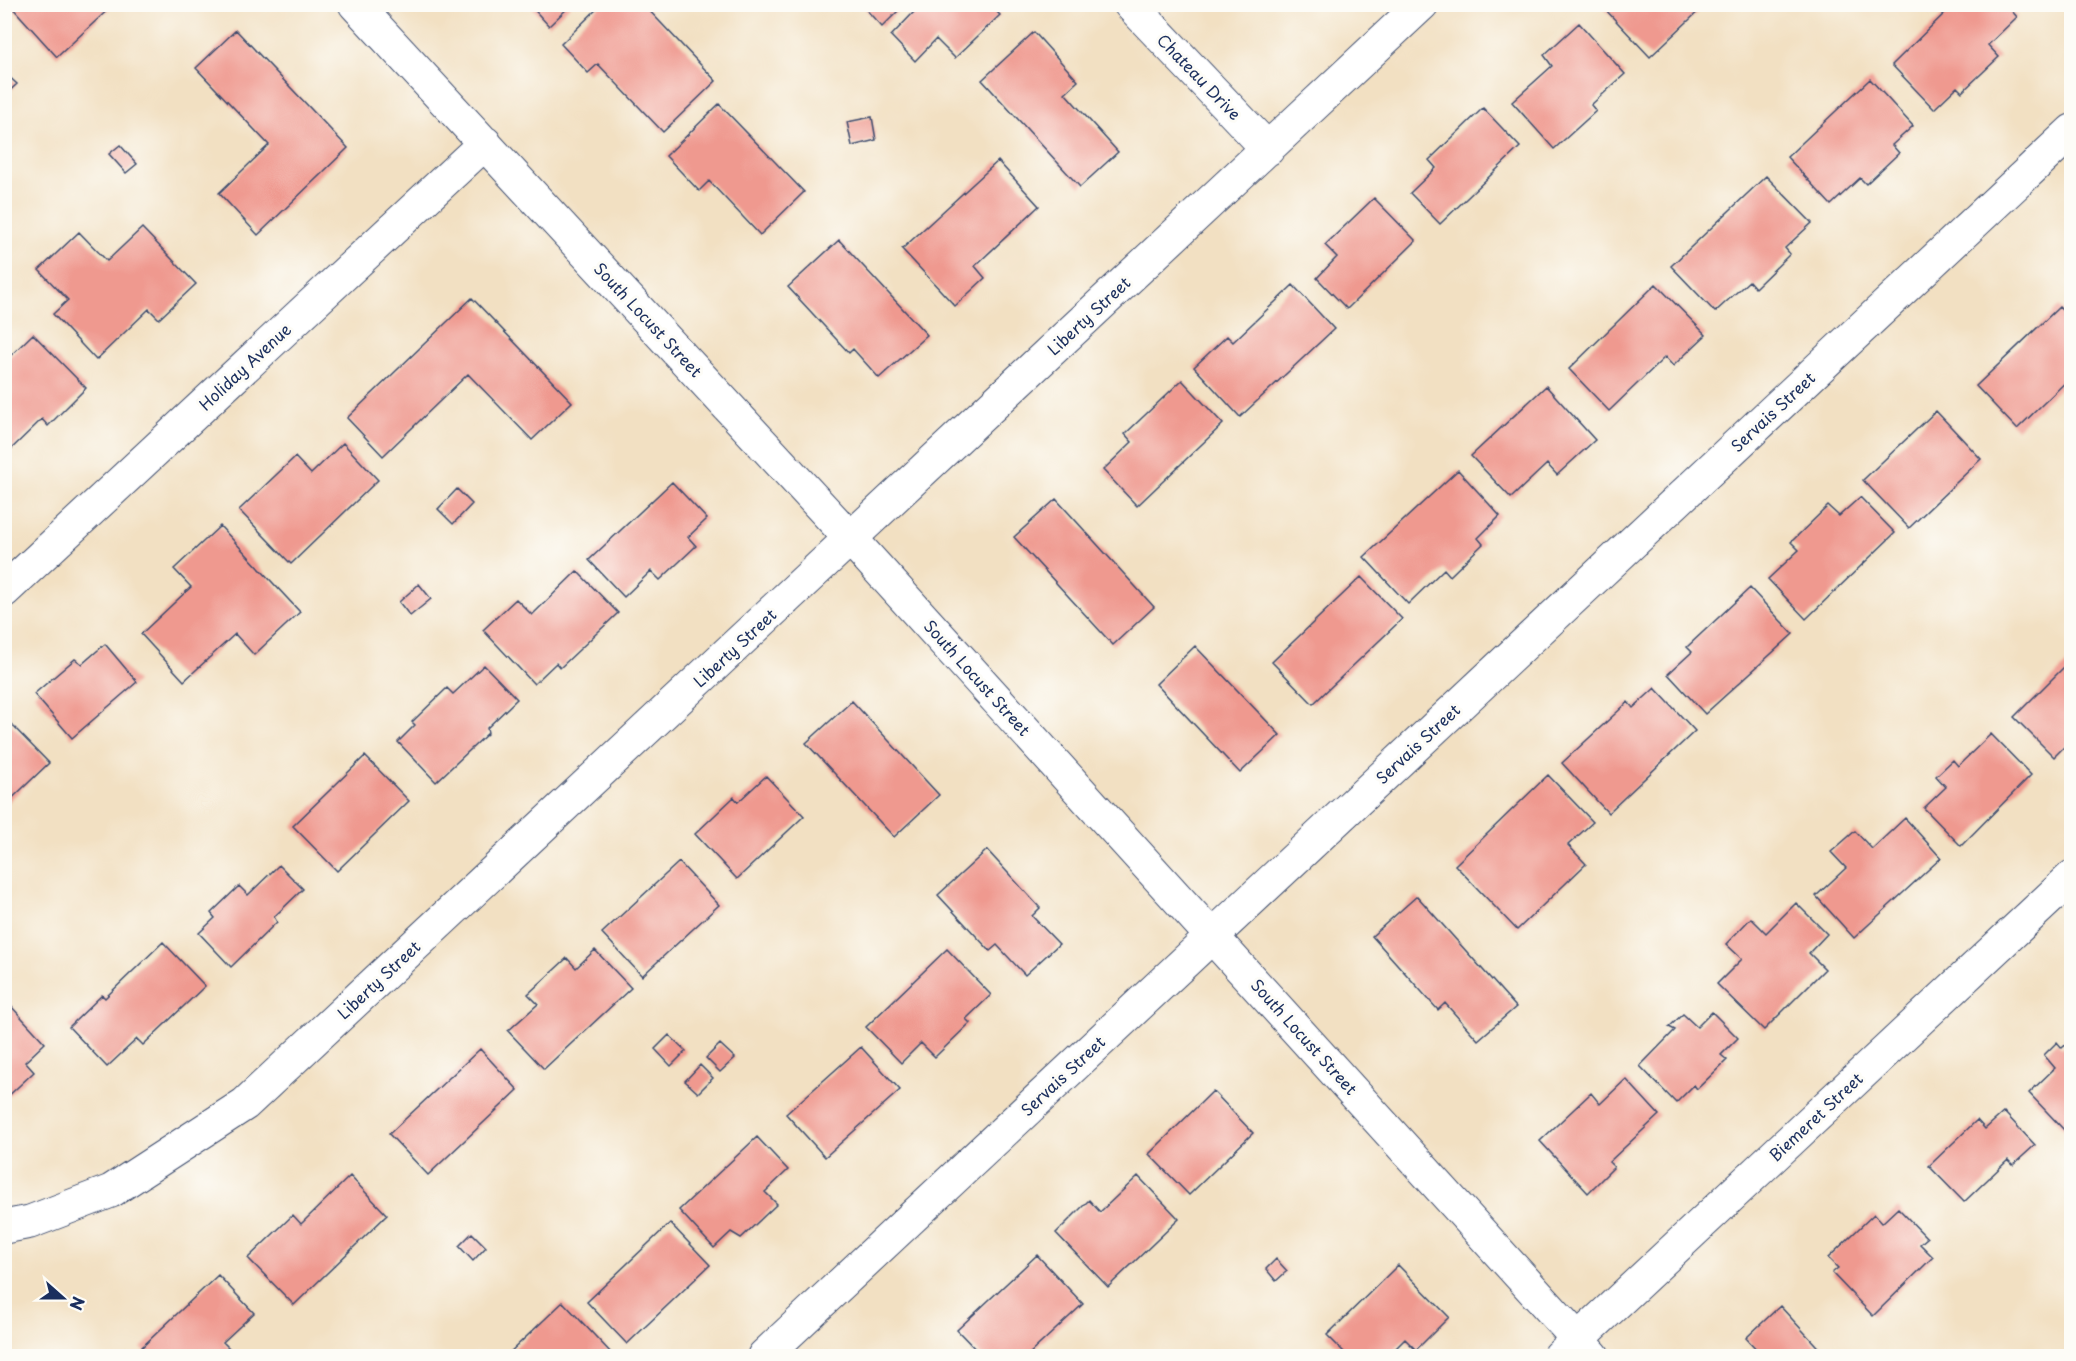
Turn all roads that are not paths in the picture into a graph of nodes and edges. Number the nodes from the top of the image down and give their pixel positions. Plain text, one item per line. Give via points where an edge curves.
1 (355, 4) edge
2 (1130, 4) edge
3 (1422, 4) edge
4 (2072, 131) edge
5 (485, 143) junction
6 (1268, 149) junction
7 (851, 539) junction
8 (4, 591) edge
9 (2072, 877) edge
10 (1212, 937) junction
11 (4, 1227) edge
12 (1577, 1351) edge
13 (764, 1356) edge

1 - 5 street, South Locust Street
2 - 6 street, Chateau Drive
3 - 6 street, Liberty Street
4 - 10 street, Servais Street
5 - 7 street, South Locust Street
5 - 8 street, Holiday Avenue
6 - 7 street, Liberty Street
7 - 10 street, South Locust Street
7 - 11 street, Liberty Street via 245,1104 111,1191 30,1222
9 - 12 street, Biemeret Street
10 - 12 street, South Locust Street
10 - 13 street, Servais Street

